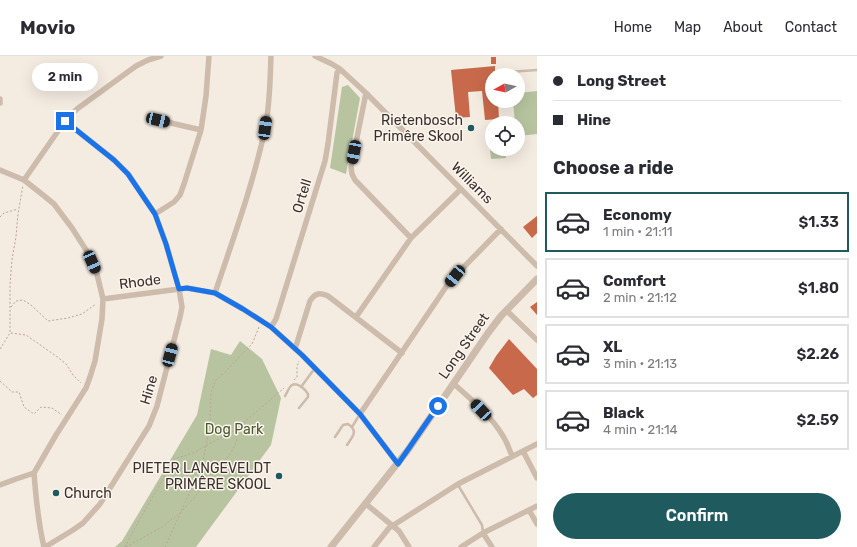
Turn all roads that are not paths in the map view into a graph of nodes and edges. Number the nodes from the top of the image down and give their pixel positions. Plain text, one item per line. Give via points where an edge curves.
1 (161, 56) edge
2 (209, 56) edge
3 (271, 56) edge
4 (315, 56) edge
5 (340, 69) junction
6 (537, 70) edge
7 (525, 71) edge
8 (366, 93) junction
9 (0, 99) edge
10 (0, 103) edge
11 (158, 120) dead end
12 (65, 121) junction
13 (201, 130) junction
14 (0, 170) edge
15 (24, 180) junction
16 (460, 189) junction
17 (155, 214) junction
18 (501, 229) junction
19 (411, 238) junction
20 (537, 266) edge
21 (537, 279) edge
22 (179, 289) junction
23 (215, 293) junction
24 (103, 299) junction
25 (506, 310) junction
26 (356, 317) junction
27 (271, 327) junction
28 (537, 340) edge
29 (295, 349) junction
30 (402, 352) junction
31 (315, 368) junction
32 (454, 384) junction
33 (301, 387) junction
34 (285, 396) dead end
35 (299, 408) dead end
36 (360, 414) junction
37 (352, 427) junction
38 (335, 437) dead end
39 (537, 444) edge
40 (347, 445) dead end
41 (523, 451) junction
42 (512, 456) junction
43 (398, 464) junction
44 (34, 473) junction
45 (537, 478) edge
46 (0, 484) edge
47 (458, 484) junction
48 (366, 504) junction
49 (537, 506) edge
50 (529, 510) junction
51 (537, 524) edge
52 (393, 526) junction
53 (482, 526) junction
54 (486, 532) junction
55 (44, 547) edge
56 (331, 547) edge
57 (374, 547) edge
58 (409, 547) edge
59 (461, 547) edge
60 (492, 547) edge

1 - 12 street via 136,66
2 - 13 street
3 - 23 street via 265,128
4 - 5 street, Williams
5 - 8 street, Williams
5 - 27 street, Ortell via 336,73 325,161 276,319
6 - 7 lane
8 - 16 street, Williams
8 - 19 street via 351,167 352,174
9 - 10 street
11 - 13 street
12 - 15 street
12 - 17 street, Hine via 128,174
13 - 17 street via 180,195
14 - 15 street
15 - 24 street via 54,204 72,228 96,270
16 - 18 street, Williams
16 - 19 street
17 - 22 street, Hine
18 - 20 street, Williams
18 - 30 street via 448,284
19 - 26 street
21 - 25 street, Long Street
22 - 23 street, Rhode
22 - 24 street, Rhode
22 - 55 street, Hine via 182,307 180,317 159,400 149,426 100,504 83,523
23 - 27 street, Rhode
24 - 44 street via 95,361 86,388
25 - 28 street
25 - 32 street, Long Street
26 - 29 street via 325,295 316,294 310,301
26 - 30 street
27 - 29 street, Rhode
29 - 31 street, Rhode
30 - 36 street
31 - 33 lane
31 - 36 street, Rhode
32 - 42 street via 498,428
32 - 43 street, Long Street
33 - 34 lane via 293,384
33 - 35 lane via 307,392 308,397
36 - 37 lane
36 - 43 street, Rhode
37 - 38 lane via 348,424 343,426
37 - 40 lane via 354,432
39 - 41 street
41 - 42 street
41 - 45 street
42 - 47 street
43 - 48 street, Long Street
44 - 46 street
44 - 55 street
47 - 52 street
47 - 53 lane
48 - 52 street
48 - 56 street, Long Street
49 - 50 street
50 - 51 street
50 - 54 street
52 - 57 street
52 - 58 street
53 - 54 lane
53 - 54 lane
54 - 59 street
54 - 60 street

